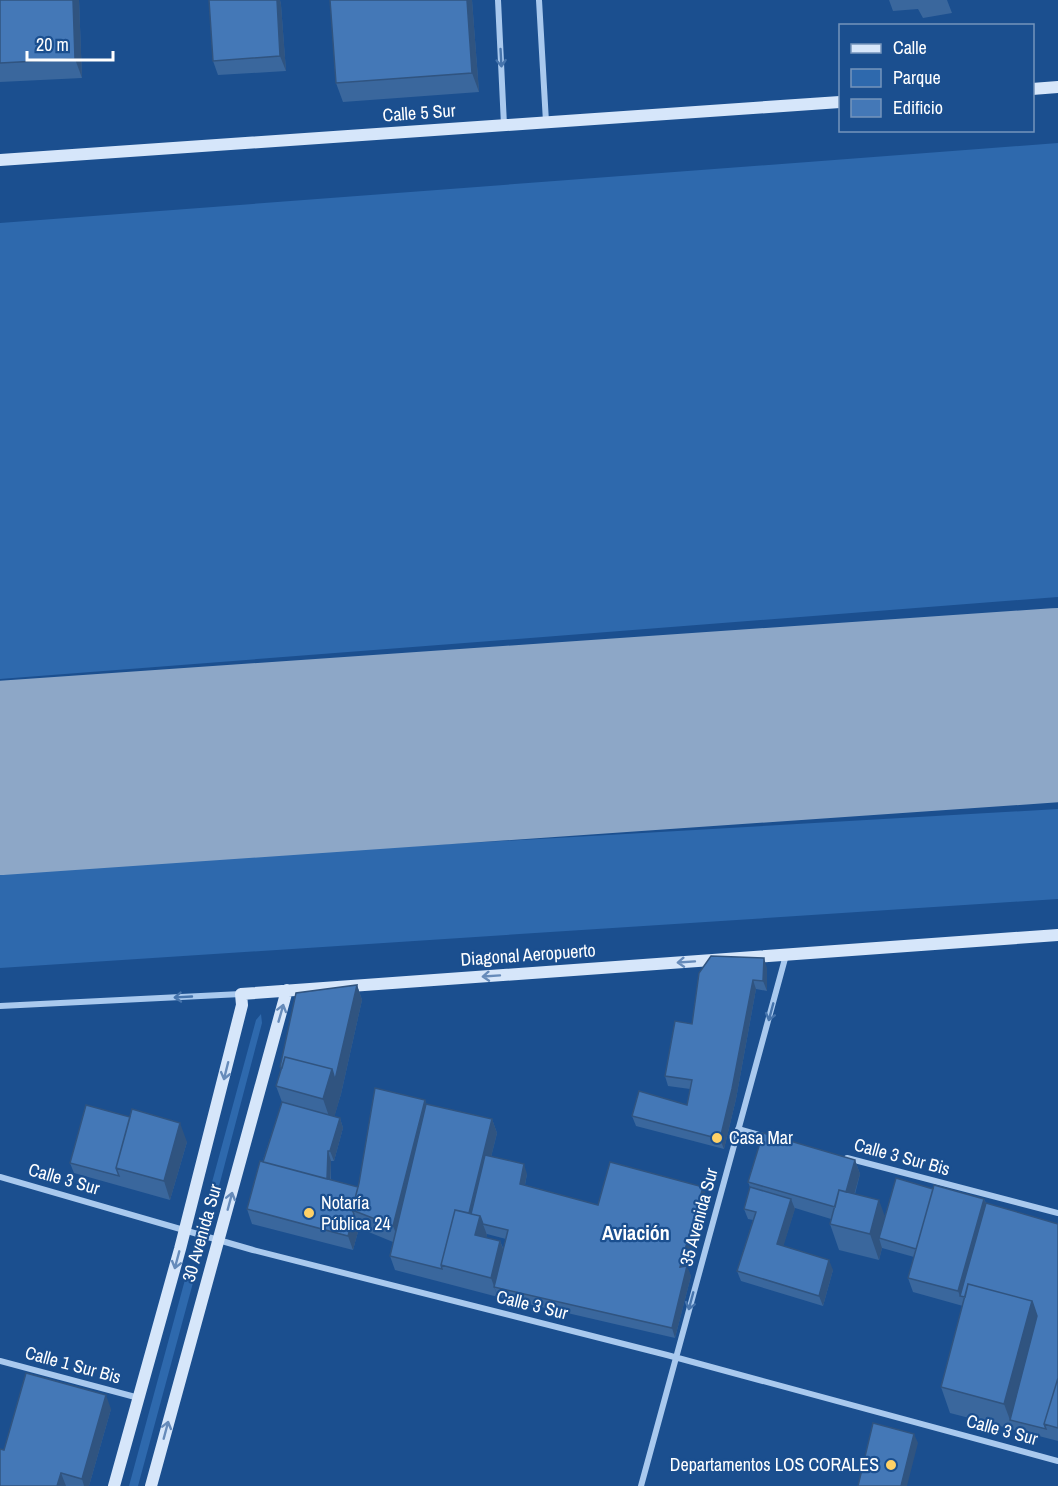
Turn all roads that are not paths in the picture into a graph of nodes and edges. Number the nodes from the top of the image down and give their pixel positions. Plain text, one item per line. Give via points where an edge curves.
1 (498, 0) edge
2 (539, 0) edge
3 (1058, 87) edge
4 (1034, 89) edge
5 (839, 102) edge
6 (546, 122) junction
7 (504, 125) junction
8 (0, 160) edge
9 (1058, 935) edge
10 (786, 955) junction
11 (287, 990) junction
12 (241, 994) junction
13 (0, 1006) edge
14 (738, 1130) junction
15 (772, 1138) edge
16 (841, 1156) edge
17 (0, 1177) edge
18 (1058, 1213) edge
19 (185, 1230) junction
20 (220, 1239) junction
21 (676, 1357) junction
22 (0, 1361) edge
23 (139, 1398) junction
24 (1058, 1461) edge
25 (114, 1486) edge
26 (151, 1486) edge
27 (641, 1486) edge

1 -> 7 street
2 - 6 street
3 - 4 street
5 - 6 street, Calle 5 Sur
6 - 7 street, Calle 5 Sur
7 - 8 street, Calle 5 Sur
9 - 10 street, Diagonal Aeropuerto
10 -> 11 street, Diagonal Aeropuerto
10 -> 14 street, 35 Avenida Sur
11 - 12 street, Diagonal Aeropuerto
20 -> 11 street, 30 Avenida Sur
12 -> 13 street, Diagonal Aeropuerto
12 -> 19 street, 30 Avenida Sur via 243,1005
14 - 15 street
14 -> 21 street, 35 Avenida Sur
16 - 18 street, Calle 3 Sur Bis
17 - 19 street, Calle 3 Sur
19 - 20 street, Calle 3 Sur
19 -> 23 street, 30 Avenida Sur
20 - 21 street, Calle 3 Sur
26 -> 20 street, 30 Avenida Sur
21 - 24 street, Calle 3 Sur
21 - 27 street, 35 Avenida Sur
22 - 23 street, Calle 1 Sur Bis
23 - 25 street, 30 Avenida Sur

